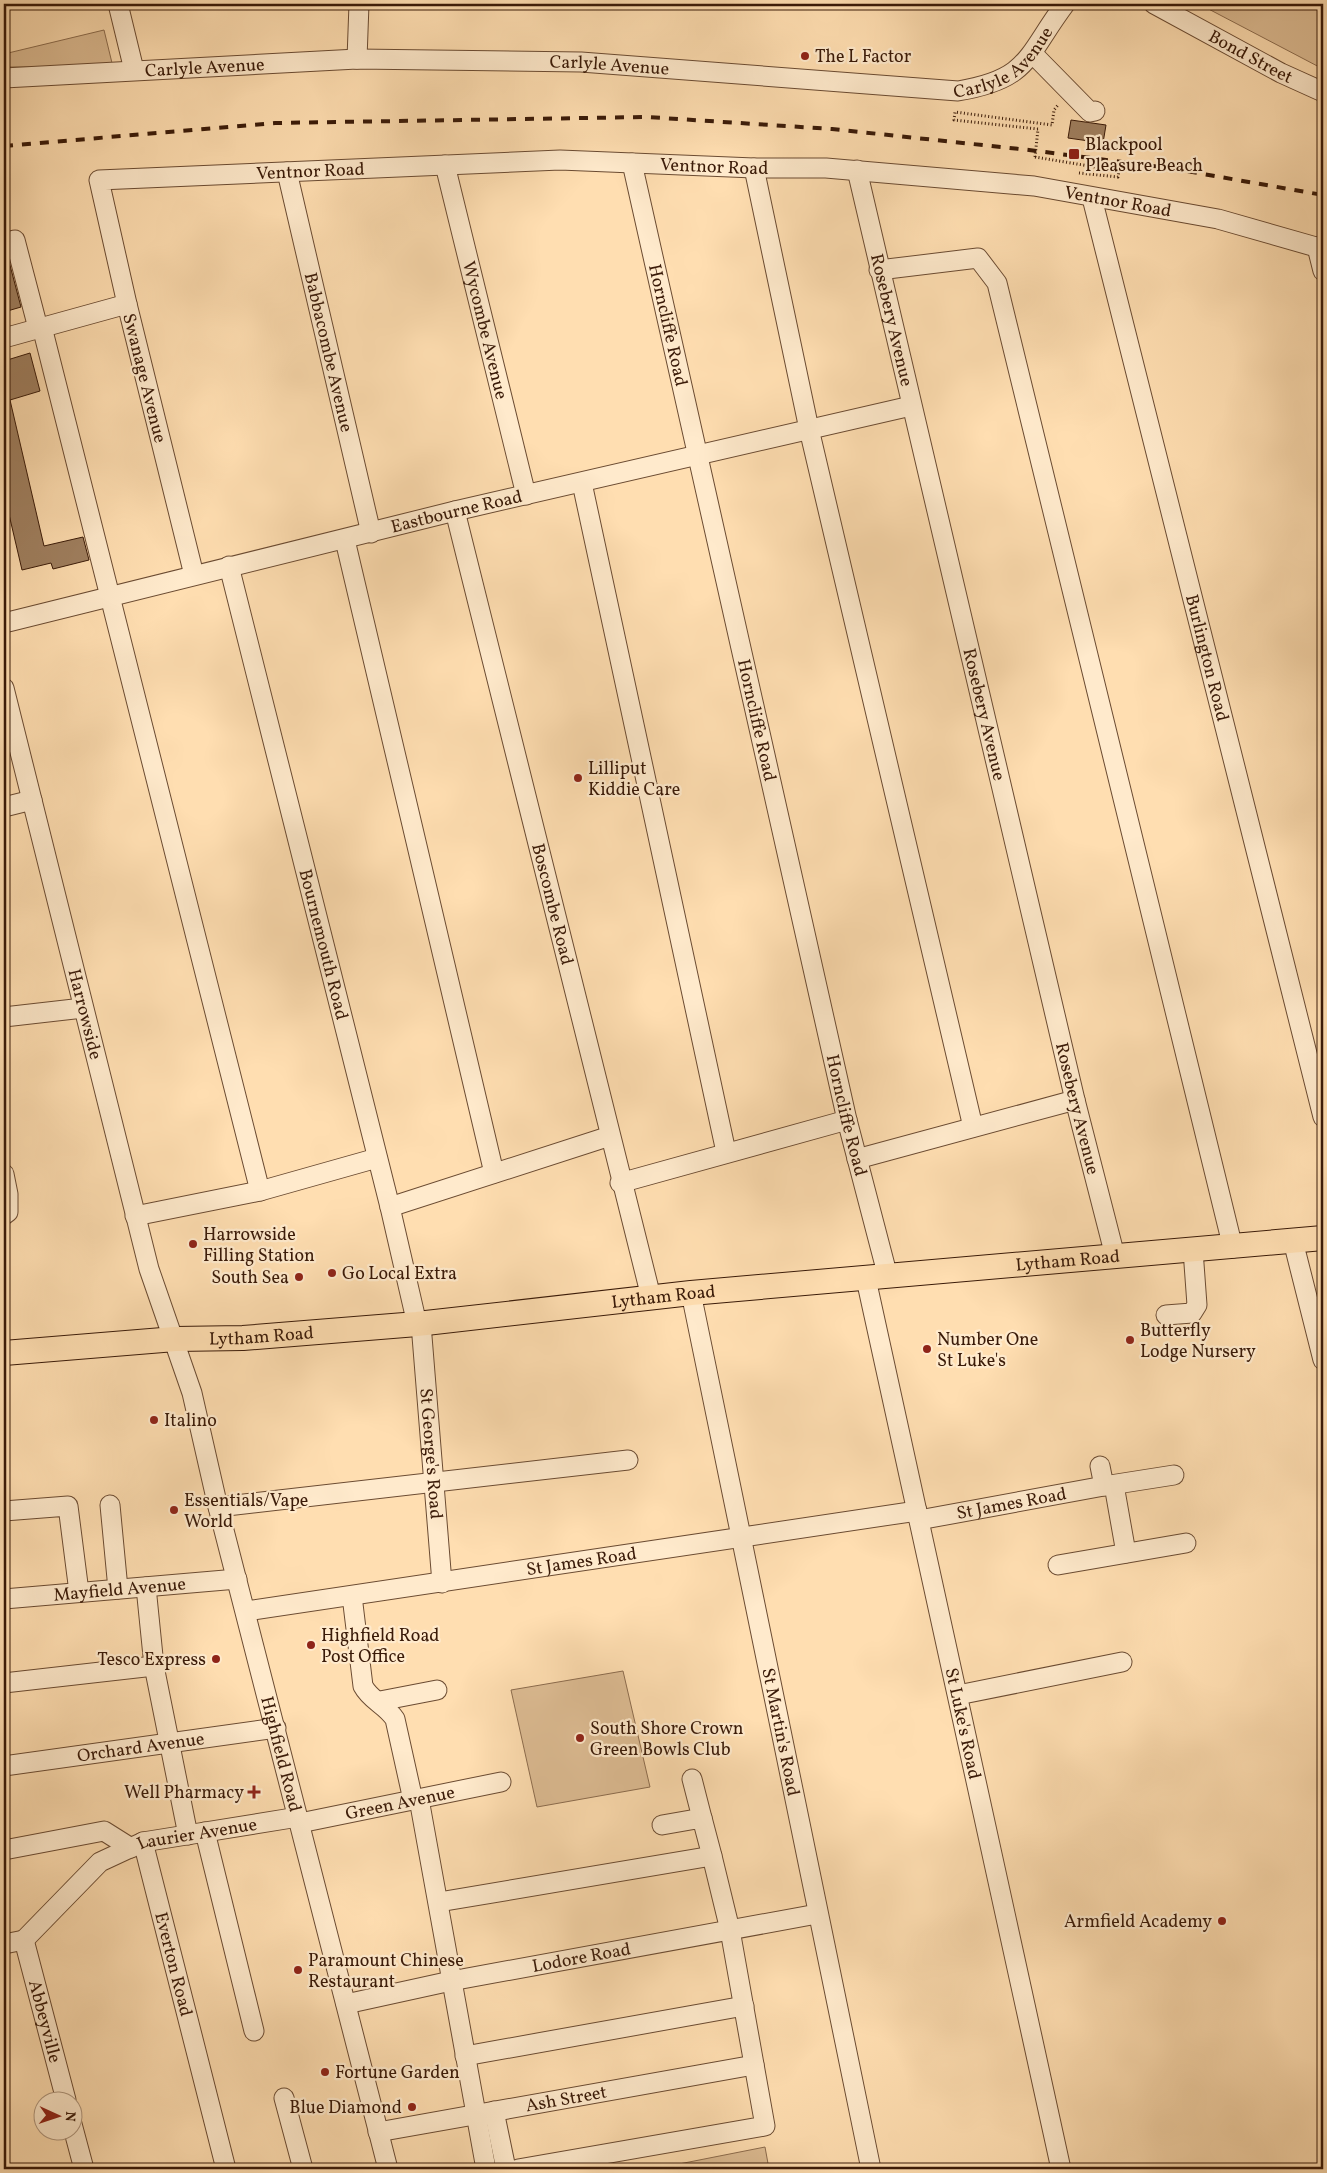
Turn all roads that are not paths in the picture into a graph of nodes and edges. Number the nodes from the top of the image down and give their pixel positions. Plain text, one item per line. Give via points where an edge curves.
1 (118, 4) edge
2 (359, 4) edge
3 (1065, 4) edge
4 (1154, 4) edge
5 (1051, 12) edge
6 (1033, 54) junction
7 (356, 59) junction
8 (134, 70) junction
9 (4, 78) edge
10 (1323, 92) edge
11 (1095, 111) dead end
12 (632, 163) junction
13 (445, 165) junction
14 (754, 168) junction
15 (856, 170) junction
16 (287, 172) junction
17 (99, 180) joint
18 (1092, 198) junction
19 (4, 243) edge
20 (1320, 248) edge
21 (879, 270) junction
22 (1323, 270) edge
23 (127, 304) junction
24 (40, 328) junction
25 (4, 338) edge
26 (911, 406) junction
27 (809, 429) junction
28 (697, 455) junction
29 (582, 483) junction
30 (526, 495) junction
31 (455, 511) junction
32 (371, 533) junction
33 (345, 540) junction
34 (229, 566) junction
35 (194, 575) junction
36 (109, 596) junction
37 (4, 623) edge
38 (4, 688) edge
39 (32, 800) junction
40 (4, 807) edge
41 (83, 1008) junction
42 (4, 1017) edge
43 (1075, 1100) junction
44 (1323, 1117) edge
45 (847, 1120) junction
46 (973, 1127) junction
47 (610, 1136) junction
48 (726, 1152) junction
49 (377, 1158) junction
50 (857, 1159) junction
51 (494, 1173) junction
52 (4, 1174) edge
53 (620, 1183) junction
54 (260, 1191) junction
55 (390, 1207) junction
56 (4, 1215) edge
57 (135, 1216) junction
58 (1323, 1238) edge
59 (1293, 1241) junction
60 (1233, 1248) junction
61 (1192, 1250) junction
62 (1114, 1256) junction
63 (877, 1278) junction
64 (691, 1293) junction
65 (651, 1298) junction
66 (1166, 1315) dead end
67 (419, 1324) junction
68 (175, 1339) junction
69 (4, 1353) edge
70 (1323, 1360) edge
71 (628, 1460) dead end
72 (1100, 1466) dead end
73 (1174, 1475) dead end
74 (434, 1482) junction
75 (1109, 1486) junction
76 (110, 1505) dead end
77 (218, 1507) junction
78 (4, 1511) edge
79 (918, 1516) junction
80 (740, 1536) junction
81 (1186, 1543) dead end
82 (1126, 1553) junction
83 (1058, 1565) dead end
84 (237, 1580) junction
85 (442, 1583) junction
86 (146, 1588) junction
87 (118, 1589) junction
88 (79, 1592) junction
89 (352, 1596) junction
90 (4, 1599) edge
91 (246, 1612) junction
92 (1122, 1662) dead end
93 (154, 1666) junction
94 (4, 1683) edge
95 (437, 1690) dead end
96 (958, 1695) junction
97 (380, 1702) junction
98 (276, 1728) junction
99 (171, 1742) junction
100 (4, 1766) edge
101 (692, 1779) dead end
102 (501, 1782) dead end
103 (416, 1799) junction
104 (702, 1818) junction
105 (299, 1820) junction
106 (662, 1825) dead end
107 (197, 1833) junction
108 (137, 1845) junction
109 (4, 1850) edge
110 (712, 1856) junction
111 (439, 1902) junction
112 (817, 1914) junction
113 (730, 1930) junction
114 (24, 1940) junction
115 (4, 1944) edge
116 (452, 1981) junction
117 (346, 2004) junction
118 (744, 2006) junction
119 (254, 2031) dead end
120 (465, 2056) junction
121 (754, 2065) junction
122 (63, 2090) edge
123 (284, 2098) dead end
124 (494, 2111) junction
125 (475, 2114) junction
126 (378, 2132) junction
127 (76, 2140) edge
128 (84, 2169) edge
129 (226, 2169) edge
130 (303, 2169) edge
131 (388, 2169) edge
132 (486, 2169) edge
133 (506, 2169) edge
134 (518, 2169) edge
135 (871, 2169) edge
136 (1061, 2169) edge

1 - 8 street
2 - 7 street
3 - 5 street, Carlyle Avenue
4 - 10 street, Bond Street
5 - 6 street, Carlyle Avenue
6 - 7 street, Carlyle Avenue via 1008,76 985,87 958,91 581,62
6 - 11 street via 1090,112
7 - 8 street, Carlyle Avenue
8 - 9 street, Carlyle Avenue
12 - 13 street, Ventnor Road via 560,160
12 - 14 street, Ventnor Road
12 - 28 street, Horncliffe Road
13 - 16 street, Ventnor Road
13 - 30 street, Wycombe Avenue
14 - 15 street, Ventnor Road
14 - 27 street
15 - 18 street, Ventnor Road via 1034,186
15 - 21 street, Rosebery Avenue
16 - 17 street, Ventnor Road
16 - 32 street, Babbacombe Avenue
17 - 23 street, Swanage Avenue
18 - 20 street, Ventnor Road via 1218,219
18 - 44 street, Burlington Road
19 - 24 street via 15,240
20 - 22 street
21 - 26 street, Rosebery Avenue
21 - 60 street via 978,258 997,283
23 - 24 street
23 - 35 street, Swanage Avenue
24 - 25 street
24 - 36 street
26 - 27 street, Eastbourne Road
26 - 43 street, Rosebery Avenue
27 - 28 street, Eastbourne Road
27 - 46 street
28 - 29 street, Eastbourne Road
28 - 45 street, Horncliffe Road
29 - 30 street, Eastbourne Road
29 - 48 street
30 - 31 street, Eastbourne Road
31 - 32 street, Eastbourne Road
31 - 47 street, Boscombe Road
32 - 33 street, Eastbourne Road
33 - 34 street, Eastbourne Road
33 - 51 street
34 - 35 street, Eastbourne Road
34 - 49 street, Bournemouth Road
35 - 36 street, Eastbourne Road
36 - 37 street, Eastbourne Road
36 - 54 street
38 - 39 street, Harrowside
39 - 40 street
39 - 41 street, Harrowside
41 - 42 street
41 - 57 street, Harrowside
43 - 46 street
43 - 62 street, Rosebery Avenue
45 - 48 street
45 - 50 street, Horncliffe Road
46 - 50 street
47 - 51 street
47 - 53 street, Boscombe Road
48 - 53 street
49 - 54 street
49 - 55 street, Bournemouth Road
50 - 63 street, Horncliffe Road
51 - 55 street
52 - 56 street via 8,1194 8,1212
53 - 65 street, Boscombe Road
54 - 57 street
55 - 67 street, Bournemouth Road
57 - 68 street, Harrowside via 149,1269
58 - 59 main road, Lytham Road
59 - 60 main road, Lytham Road
59 - 70 street
60 - 61 main road, Lytham Road
61 - 62 main road, Lytham Road
61 - 66 street via 1197,1306 1192,1313
62 - 63 main road, Lytham Road
63 - 64 main road, Lytham Road
63 - 79 street, St Luke's Road
64 - 65 main road, Lytham Road
64 - 80 street, St Martin's Road
65 - 67 main road, Lytham Road
67 - 68 main road, Lytham Road via 243,1338
67 - 74 street, St George's Road
68 - 69 main road, Lytham Road
68 - 77 street, Highfield Road via 192,1393
71 - 74 street
72 - 75 street
73 - 75 street, St James Road
74 - 77 street
74 - 85 street, St George's Road
75 - 79 street, St James Road
75 - 82 street
76 - 87 street
77 - 84 street, Highfield Road
78 - 88 street via 68,1506
79 - 80 street, St James Road
79 - 96 street, St Luke's Road
80 - 85 street, St James Road
80 - 112 street, St Martin's Road
81 - 82 street
82 - 83 street
84 - 86 street, Mayfield Avenue
84 - 91 street, Highfield Road
85 - 89 street, St James Road
86 - 87 street, Mayfield Avenue
86 - 93 street
87 - 88 street, Mayfield Avenue
88 - 90 street, Mayfield Avenue
89 - 91 street, St James Road
89 - 97 street via 363,1686 369,1697
91 - 98 street, Highfield Road
92 - 96 street
93 - 94 street
93 - 99 street
95 - 97 street
96 - 136 street, St Luke's Road
97 - 103 street via 395,1719
98 - 99 street, Orchard Avenue
98 - 105 street, Highfield Road
99 - 100 street, Orchard Avenue
99 - 107 street
101 - 104 street
102 - 103 street, Green Avenue
103 - 105 street, Green Avenue
103 - 111 street
104 - 106 street
104 - 110 street
105 - 107 street, Laurier Avenue
105 - 117 street, Highfield Road
107 - 108 street, Laurier Avenue
107 - 119 street
108 - 109 street via 104,1832
108 - 114 street, Laurier Avenue via 100,1862
108 - 129 street, Everton Road
110 - 111 street
110 - 113 street
111 - 116 street
112 - 113 street, Lodore Road
112 - 135 street, St Martin's Road
113 - 116 street, Lodore Road
113 - 118 street
114 - 115 street
114 - 122 street, Abbeyville
116 - 117 street, Lodore Road
116 - 120 street
117 - 126 street, Highfield Road
118 - 120 street
118 - 121 street
120 - 125 street
121 - 124 street, Ash Street
121 - 134 street via 765,2126
123 - 130 street
124 - 125 street, Ash Street
124 - 133 street
125 - 126 street, Ash Street
125 - 132 street
126 - 131 street, Highfield Road
127 - 128 street

